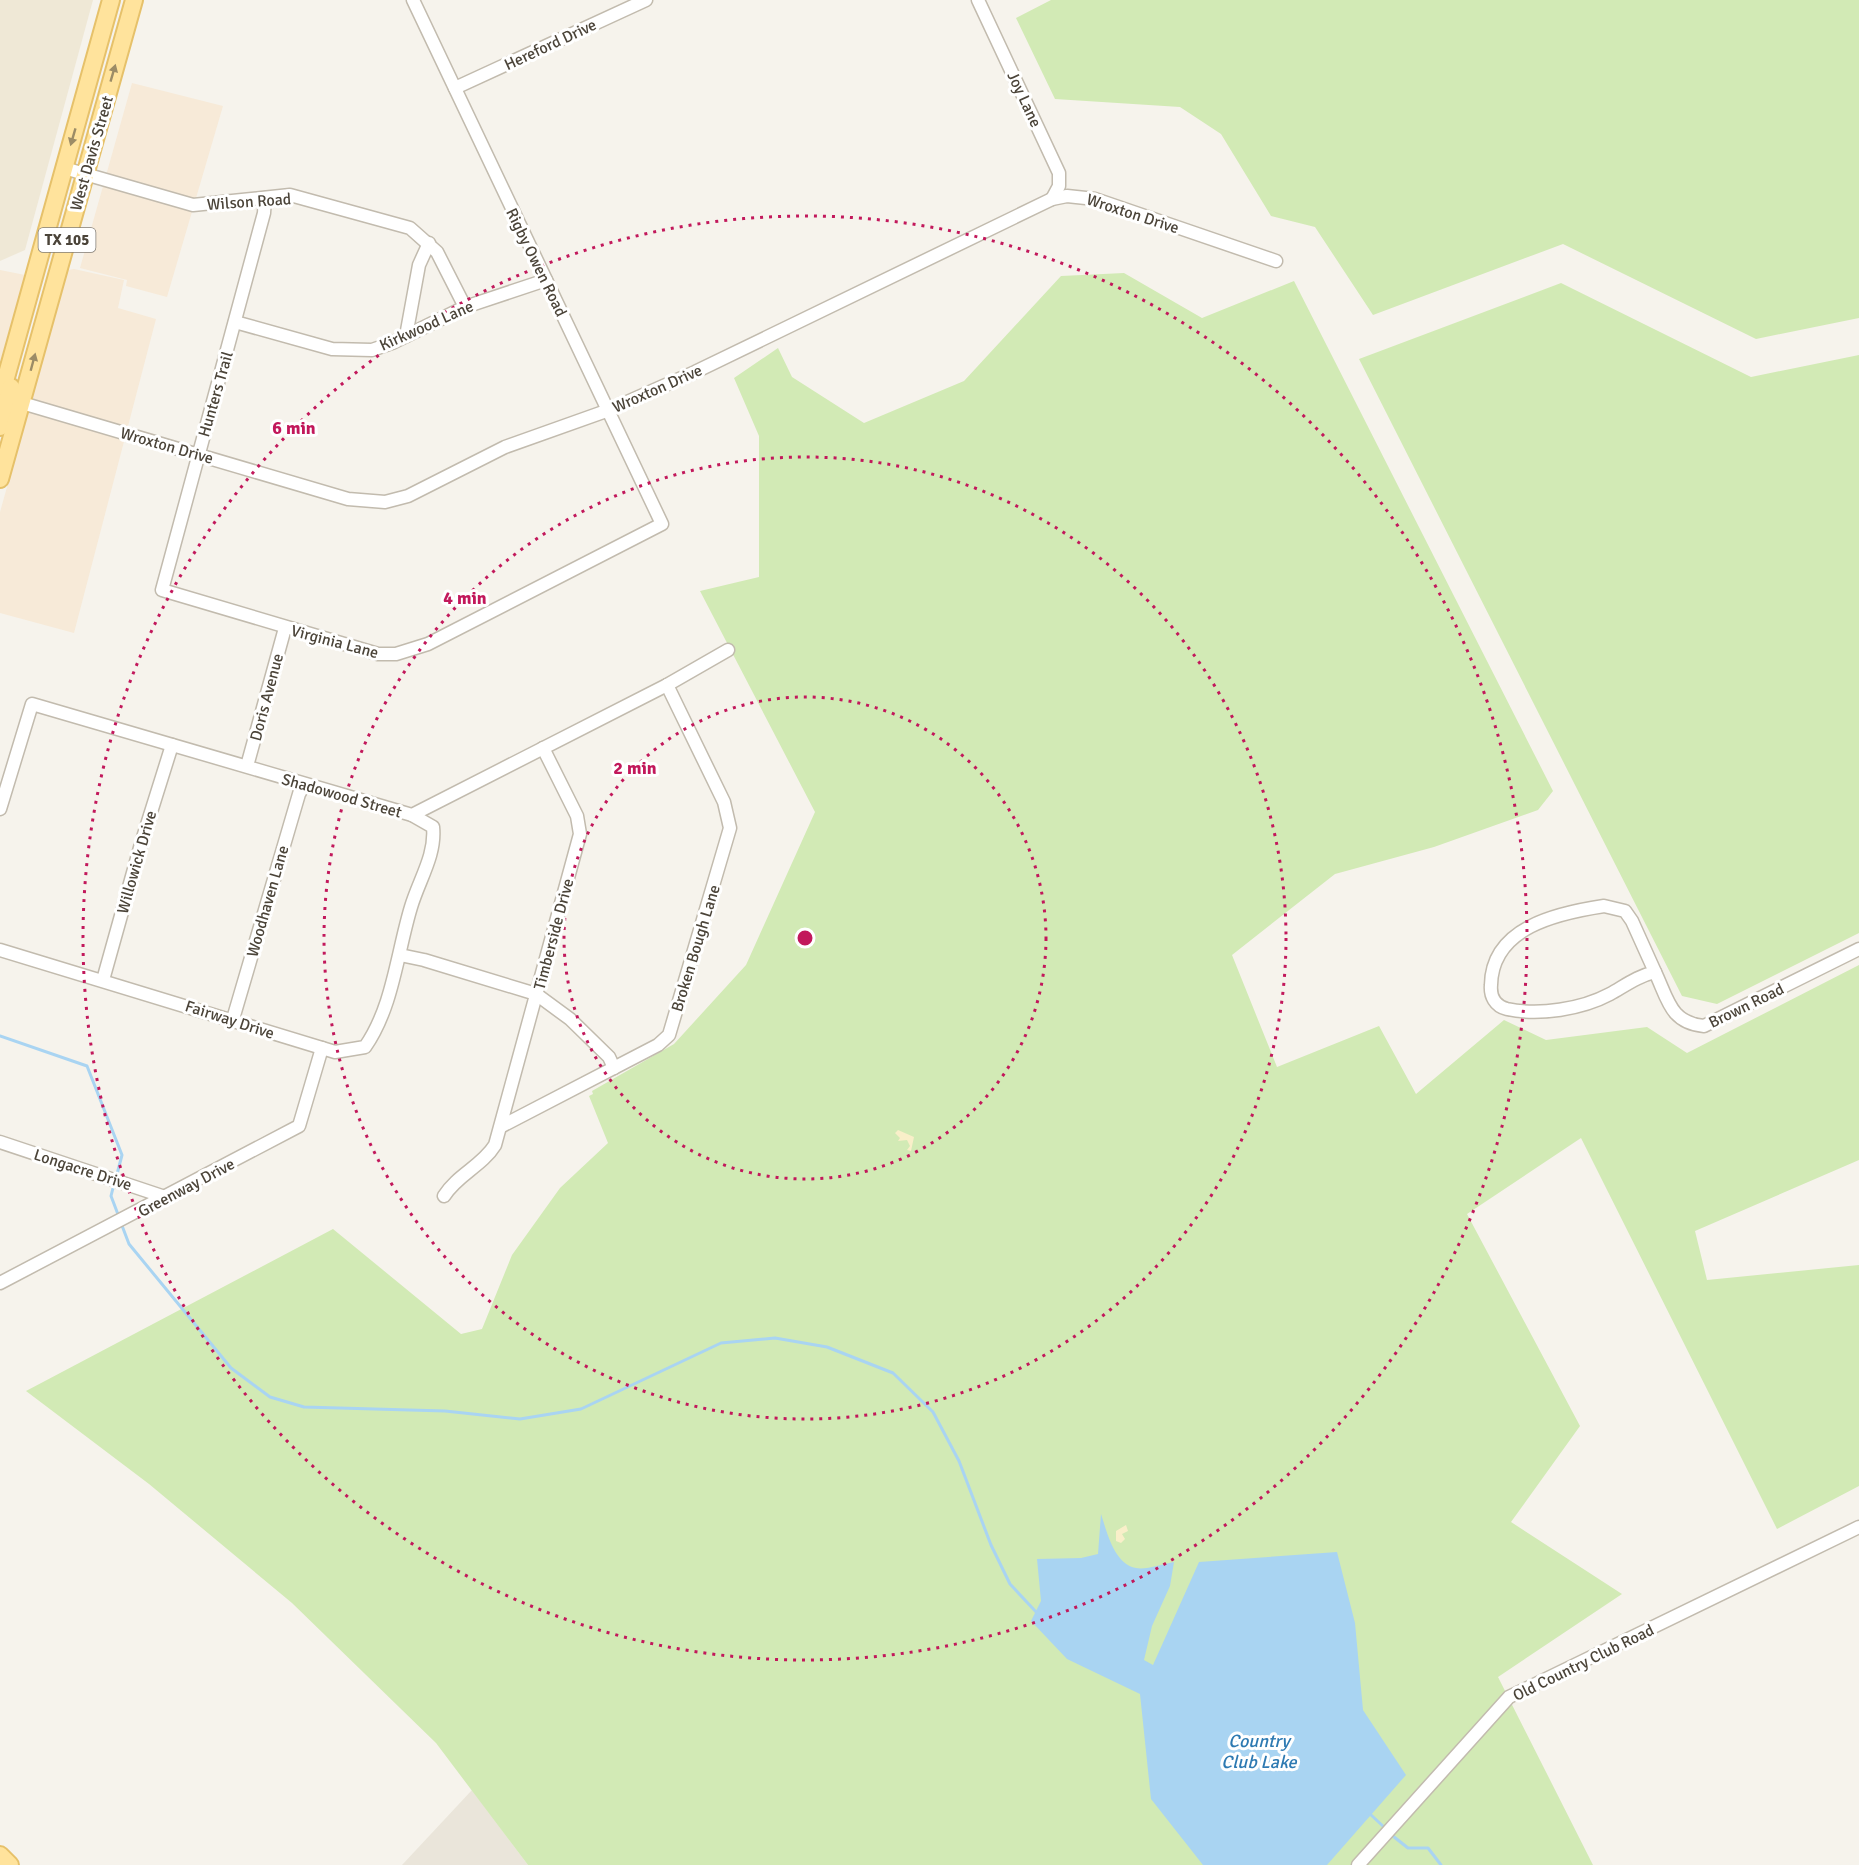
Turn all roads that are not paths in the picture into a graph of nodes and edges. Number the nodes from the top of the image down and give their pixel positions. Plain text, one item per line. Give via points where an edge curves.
1 (111, 0) edge
2 (134, 0) edge
3 (413, 0) edge
4 (646, 0) edge
5 (978, 0) edge
6 (455, 88) junction
7 (64, 168) junction
8 (85, 175) junction
9 (265, 198) junction
10 (1052, 199) junction
11 (429, 243) junction
12 (1276, 261) dead end
13 (546, 280) junction
14 (465, 307) junction
15 (235, 322) junction
16 (19, 331) junction
17 (406, 336) junction
18 (0, 399) edge
19 (22, 403) junction
20 (609, 410) junction
21 (0, 427) edge
22 (198, 454) junction
23 (1, 473) edge
24 (662, 524) joint
25 (162, 590) joint
26 (285, 628) junction
27 (728, 650) dead end
28 (666, 685) junction
29 (172, 745) junction
30 (543, 748) junction
31 (247, 766) junction
32 (304, 785) junction
33 (0, 809) edge
34 (412, 815) junction
35 (1859, 949) edge
36 (0, 950) edge
37 (400, 955) junction
38 (1655, 972) junction
39 (103, 980) junction
40 (536, 994) junction
41 (232, 1019) junction
42 (322, 1048) junction
43 (614, 1068) junction
44 (502, 1126) junction
45 (0, 1142) edge
46 (444, 1196) dead end
47 (165, 1197) junction
48 (0, 1283) edge
49 (1859, 1527) edge
50 (0, 1855) edge
51 (10, 1865) edge
52 (1358, 1865) edge

1 -> 7 main road, West Davis Street / TX 105
8 -> 2 main road, West Davis Street / TX 105
3 - 6 street, Rigby Owen Road
4 - 6 street, Hereford Drive
5 - 10 street, Joy Lane via 1059,172 1059,186
6 - 13 street, Rigby Owen Road
7 - 8 street, Wilson Road
7 - 16 main road, West Davis Street / TX 105
8 - 9 street, Wilson Road via 193,205
19 -> 8 main road, West Davis Street / TX 105
9 - 11 street, Wilson Road via 307,198 410,228
9 - 15 street, Hunters Trail
10 - 12 street, Wroxton Drive via 1095,199
10 - 20 street, Wroxton Drive
11 - 14 street, Wilson Road
11 - 17 street via 419,265
13 - 14 street, Kirkwood Lane
13 - 20 street, Rigby Owen Road
14 - 17 street, Kirkwood Lane
15 - 17 street, Kirkwood Lane via 351,351 372,350
15 - 22 street, Hunters Trail
16 - 18 main road, West Davis Street / TX 105
16 - 21 main road via 21,349
19 - 22 street, Wroxton Drive
19 - 23 main road, West Davis Street / TX 105
20 - 22 street, Wroxton Drive via 505,447 408,496 385,502 348,499
20 - 24 street, Rigby Owen Road
22 - 25 street, Hunters Trail
24 - 26 street, Virginia Lane via 413,651 378,654
25 - 26 street, Virginia Lane
26 - 31 street, Doris Avenue
27 - 28 street, Shadowood Street
28 - 30 street, Shadowood Street
28 - 43 street, Broken Bough Lane via 724,802 730,828 669,1035
29 - 31 street, Shadowood Street
29 - 33 street, Shadowood Street via 32,704
29 - 39 street, Willowick Drive
30 - 34 street, Shadowood Street
30 - 40 street, Timberside Drive via 577,816 580,834
31 - 32 street, Shadowood Street
32 - 34 street, Shadowood Street
32 - 41 street, Woodhaven Lane
34 - 37 street via 433,827 434,839
35 - 38 street, Brown Road via 1704,1026 1687,1025 1674,1014
36 - 39 street, Fairway Drive
37 - 40 street
37 - 42 street, Fairway Drive via 376,1032 365,1047 334,1052
38 - 38 street, Brown Road via 1625,911 1604,906 1560,914 1525,929 1500,950 1493,966 1491,993 1496,1003 1506,1009 1573,1008 1590,1004 1643,974
39 - 41 street, Fairway Drive
40 - 43 street via 570,1019 609,1057
40 - 44 street, Timberside Drive
41 - 42 street, Fairway Drive
42 - 47 street, Greenway Drive via 299,1126
43 - 44 street, Broken Bough Lane
44 - 46 street, Timberside Drive via 488,1157
45 - 47 street, Longacre Drive
47 - 48 street, Greenway Drive
49 - 52 street, Old Country Club Road via 1509,1698
50 - 51 main road

